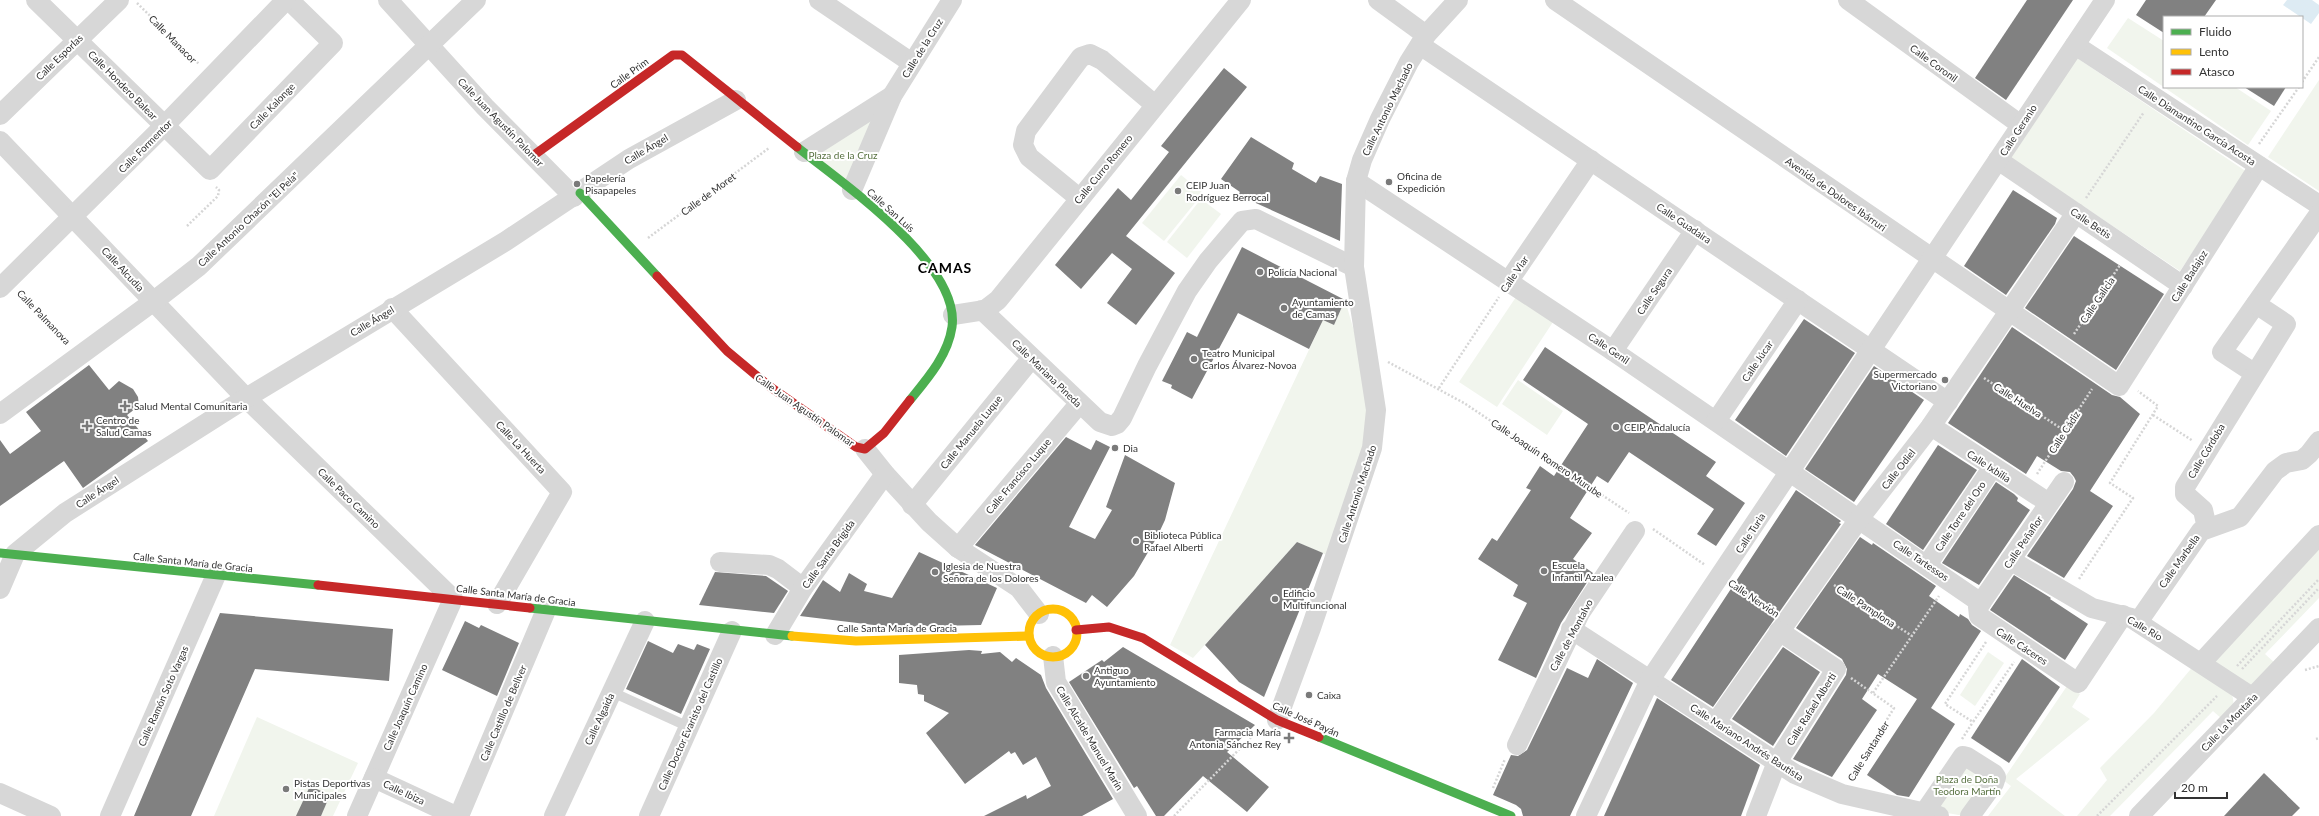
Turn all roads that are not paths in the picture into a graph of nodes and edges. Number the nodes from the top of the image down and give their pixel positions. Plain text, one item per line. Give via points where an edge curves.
1 (36, 0) edge
2 (119, 0) edge
3 (287, 0) edge
4 (388, 0) edge
5 (476, 0) edge
6 (818, 0) edge
7 (952, 0) edge
8 (1241, 0) edge
9 (1378, 0) edge
10 (1458, 0) edge
11 (1555, 0) edge
12 (1848, 0) edge
13 (2105, 0) edge
14 (77, 40) junction
15 (1423, 40) junction
16 (2075, 45) junction
17 (429, 46) junction
18 (912, 62) junction
19 (892, 96) junction
20 (736, 100) junction
21 (1155, 105) junction
22 (0, 115) edge
23 (2021, 125) junction
24 (164, 126) junction
25 (0, 141) edge
26 (804, 152) junction
27 (534, 155) junction
28 (1591, 160) junction
29 (1998, 160) junction
30 (2254, 162) junction
31 (210, 170) joint
32 (1356, 181) junction
33 (852, 190) junction
34 (577, 195) junction
35 (1080, 198) junction
36 (2319, 205) edge
37 (2076, 213) junction
38 (2319, 214) edge
39 (74, 217) junction
40 (1695, 230) junction
41 (1931, 260) junction
42 (1354, 267) junction
43 (1508, 282) junction
44 (4, 284) edge
45 (2183, 286) junction
46 (1798, 300) junction
47 (154, 302) junction
48 (2256, 304) junction
49 (392, 308) junction
50 (982, 310) junction
51 (2009, 312) junction
52 (952, 315) junction
53 (1871, 350) junction
54 (1614, 351) junction
55 (1031, 359) junction
56 (2254, 373) junction
57 (2121, 384) joint
58 (246, 398) junction
59 (1948, 402) junction
60 (1079, 404) junction
61 (0, 414) edge
62 (1716, 421) junction
63 (1931, 426) junction
64 (2319, 441) edge
65 (865, 449) junction
66 (1992, 468) junction
67 (1789, 473) junction
68 (885, 474) junction
69 (2064, 482) dead end
70 (2049, 503) junction
71 (912, 505) junction
72 (1859, 519) junction
73 (1639, 525) road end
74 (2207, 528) junction
75 (2319, 534) edge
76 (958, 548) junction
77 (8, 554) edge
78 (2010, 560) junction
79 (720, 562) dead end
80 (1927, 565) junction
81 (216, 575) junction
82 (803, 588) junction
83 (0, 589) edge
84 (453, 599) junction
85 (1981, 603) junction
86 (497, 604) junction
87 (546, 610) junction
88 (1039, 614) junction
89 (2130, 618) junction
90 (645, 621) junction
91 (1783, 625) junction
92 (2319, 628) edge
93 (1571, 629) junction
94 (1076, 630) junction
95 (732, 631) junction
96 (775, 635) junction
97 (1029, 636) junction
98 (1053, 656) junction
99 (2201, 663) junction
100 (1650, 680) junction
101 (2078, 683) joint
102 (612, 692) junction
103 (2252, 697) junction
104 (1273, 718) junction
105 (1716, 722) junction
106 (689, 727) junction
107 (1517, 745) road end
108 (1777, 762) junction
109 (374, 778) junction
110 (0, 793) edge
111 (1132, 814) edge
112 (1932, 814) edge
113 (51, 816) edge
114 (110, 816) edge
115 (357, 816) edge
116 (456, 816) edge
117 (459, 816) edge
118 (554, 816) edge
119 (649, 816) edge
120 (1512, 816) edge
121 (1586, 816) edge
122 (1756, 816) edge
123 (1970, 816) edge
124 (2139, 816) edge

1 - 14 street, Calle Hondero Balear
2 - 14 street, Calle Esporlas
3 - 24 street, Calle Formentor
3 - 31 street, Calle Kalonge via 333,43
4 - 17 street, Calle Juan Agustín Palomar
5 - 17 street, Calle Antonio Chacón "El Pela"
6 - 18 street
7 - 18 street, Calle de la Cruz
8 - 21 street, Calle Curro Romero
9 - 15 street, Calle Guadaira
10 - 15 street, Calle Antonio Machado
11 - 41 street, Avenida de Dolores Ibárruri
12 - 23 street, Calle Coronil
13 - 16 street, Calle Geranio
14 - 22 street, Calle Esporlas
14 - 24 street, Calle Hondero Balear
15 - 28 street, Calle Guadaira
15 - 32 street, Calle Antonio Machado via 1380,119
16 - 23 street, Calle Geranio
16 - 30 street, Calle Diamantino García Acosta
17 - 27 street, Calle Juan Agustín Palomar
17 - 47 street, Calle Antonio Chacón "El Pela" via 199,266
18 - 19 street, Calle de la Cruz
19 - 26 street, Calle de la Cruz
19 - 33 street, Calle de la Cruz
20 - 26 street, Calle San Luis
20 - 27 street, Calle Prim via 687,58 673,55
20 - 34 street, Calle Ángel via 652,145
21 - 35 street, Calle Curro Romero
21 - 35 street via 1102,60 1090,54 1081,57 1026,130 1023,145 1029,157
23 - 29 street, Calle Geranio
24 - 31 street, Calle Hondero Balear
24 - 39 street, Calle Formentor
25 - 39 street, Calle Alcudia
26 - 33 street, Calle San Luis
27 - 34 street, Calle Juan Agustín Palomar
28 - 40 street, Calle Guadaira
28 - 43 street, Calle Viar
29 - 37 street, Calle Betis
29 - 41 street, Calle Geranio
30 - 36 street, Calle Diamantino García Acosta
30 - 45 street, Calle Badajoz
32 - 42 street, Calle Antonio Machado
32 - 43 street, Calle Genil
33 - 52 street, Calle San Luis via 886,218 922,258 950,301
34 - 49 street, Calle Ángel via 506,241
34 - 65 street, Calle Juan Agustín Palomar via 749,370 847,442
35 - 50 street, Calle Curro Romero via 993,306
37 - 45 street, Calle Betis
37 - 51 street, Calle Odiel
38 - 48 street
39 - 44 street, Calle Formentor
39 - 47 street, Calle Alcudia
40 - 46 street, Calle Guadaira
40 - 54 street, Calle Segura
41 - 51 street, Avenida de Dolores Ibárruri
41 - 53 street, Calle Turia
42 - 60 street, Calle Mariana Pineda via 1256,219 1242,221 1208,261 1187,291 1117,424 1105,425
42 - 104 street, Calle Antonio Machado via 1376,410 1372,448 1311,628
43 - 54 street, Calle Genil
45 - 57 street, Calle Badajoz
46 - 53 street, Calle Guadaira
46 - 62 street, Calle Júcar
47 - 58 street, Calle Alcudia
47 - 61 street, Calle Antonio Chacón "El Pela"
48 - 56 street, Calle Córdoba via 2286,324
48 - 56 street via 2222,352
49 - 58 street, Calle Ángel
49 - 86 street, Calle La Huerta via 562,492
50 - 52 street, Calle Curro Romero
50 - 55 street, Calle Mariana Pineda
51 - 57 street, Avenida de Dolores Ibárruri
51 - 59 street, Calle Odiel
52 - 65 street, Calle San Luis via 943,353 933,372
53 - 59 street, Calle Guadaira
53 - 67 street, Calle Turia
54 - 62 street, Calle Genil
55 - 60 street, Calle Mariana Pineda
55 - 71 street, Calle Manuela Luque
56 - 74 street, Calle Córdoba via 2206,449 2184,491 2203,510
58 - 77 street, Calle Ángel via 65,513
58 - 84 street, Calle Paco Camino
59 - 63 street, Calle Odiel
60 - 76 street, Calle Francisco Luque
62 - 67 street, Calle Genil
63 - 66 street, Calle Ixbilia
63 - 72 street, Calle Odiel
64 - 74 street, Calle Marbella via 2302,460 2286,463 2275,471 2240,517
65 - 68 street, Calle Juan Agustín Palomar
66 - 70 street, Calle Ixbilia
66 - 80 street, Calle Torre del Oro
67 - 72 street, Calle Genil
67 - 100 street, Calle Turia
68 - 71 street, Calle Juan Agustín Palomar
68 - 82 street, Calle Santa Brígida
69 - 70 street, Calle Peñaflor
70 - 78 street, Calle Peñaflor
71 - 76 street, Calle Juan Agustín Palomar
72 - 80 street, Calle Tartessos
72 - 91 street, Calle Odiel
73 - 93 street, Calle de Montalvo
74 - 89 street, Calle Marbella via 2196,536
75 - 99 street
76 - 88 street, Calle Juan Agustín Palomar via 1019,588
77 - 81 street, Calle Santa María de Gracia
77 - 83 street
78 - 85 street, Calle Peñaflor
78 - 89 street, Calle Río via 2100,612
79 - 82 street via 769,565 778,568
80 - 85 street, Calle Tartessos
81 - 84 street, Calle Santa María de Gracia
81 - 114 street, Calle Ramón Soto Vargas
82 - 96 street, Calle Santa Brígida via 781,621
84 - 86 street, Calle Santa María de Gracia
84 - 109 street, Calle Joaquín Camino
85 - 101 street, Calle Cáceres via 1978,607 1979,616
86 - 87 street, Calle Santa María de Gracia
87 - 90 street, Calle Santa María de Gracia
87 - 117 street, Calle Castillo de Bellver
88 - 94 street via 1052,609 1066,613
88 - 97 street via 1031,624
89 - 99 street, Calle Río
89 - 101 street, Calle Marbella
90 - 95 street, Calle Santa María de Gracia
90 - 102 street, Calle Algaida
91 - 105 street, Calle Odiel
91 - 108 street, Calle Rafael Alberti via 1836,669
92 - 103 street, Calle La Montaña
93 - 100 street, Calle Mariano Andrés Bautista
93 - 107 street, Calle de Montalvo
94 - 98 street via 1074,643 1070,649
94 - 104 street, Calle José Payán via 1109,627 1143,638
95 - 96 street, Calle Santa María de Gracia
95 - 106 street, Calle Doctor Evaristo del Castillo
96 - 97 street, Calle Santa María de Gracia via 856,641
97 - 98 street via 1040,653
98 - 111 street, Calle Alcalde Manuel Marín via 1056,682
99 - 103 street, Calle Río
100 - 105 street, Calle Mariano Andrés Bautista
100 - 121 street, Calle Turia
102 - 106 lane
102 - 118 street, Calle Algaida
103 - 124 street, Calle La Montaña
104 - 120 street, Calle José Payán
105 - 108 street, Calle Mariano Andrés Bautista
106 - 119 street, Calle Doctor Evaristo del Castillo
108 - 112 street, Calle Mariano Andrés Bautista via 1795,774 1842,794
108 - 122 street, Calle Rafael Alberti
109 - 115 street, Calle Joaquín Camino
109 - 116 street, Calle Ibiza
110 - 113 street
112 - 123 street via 1963,756 1994,774 1996,778

